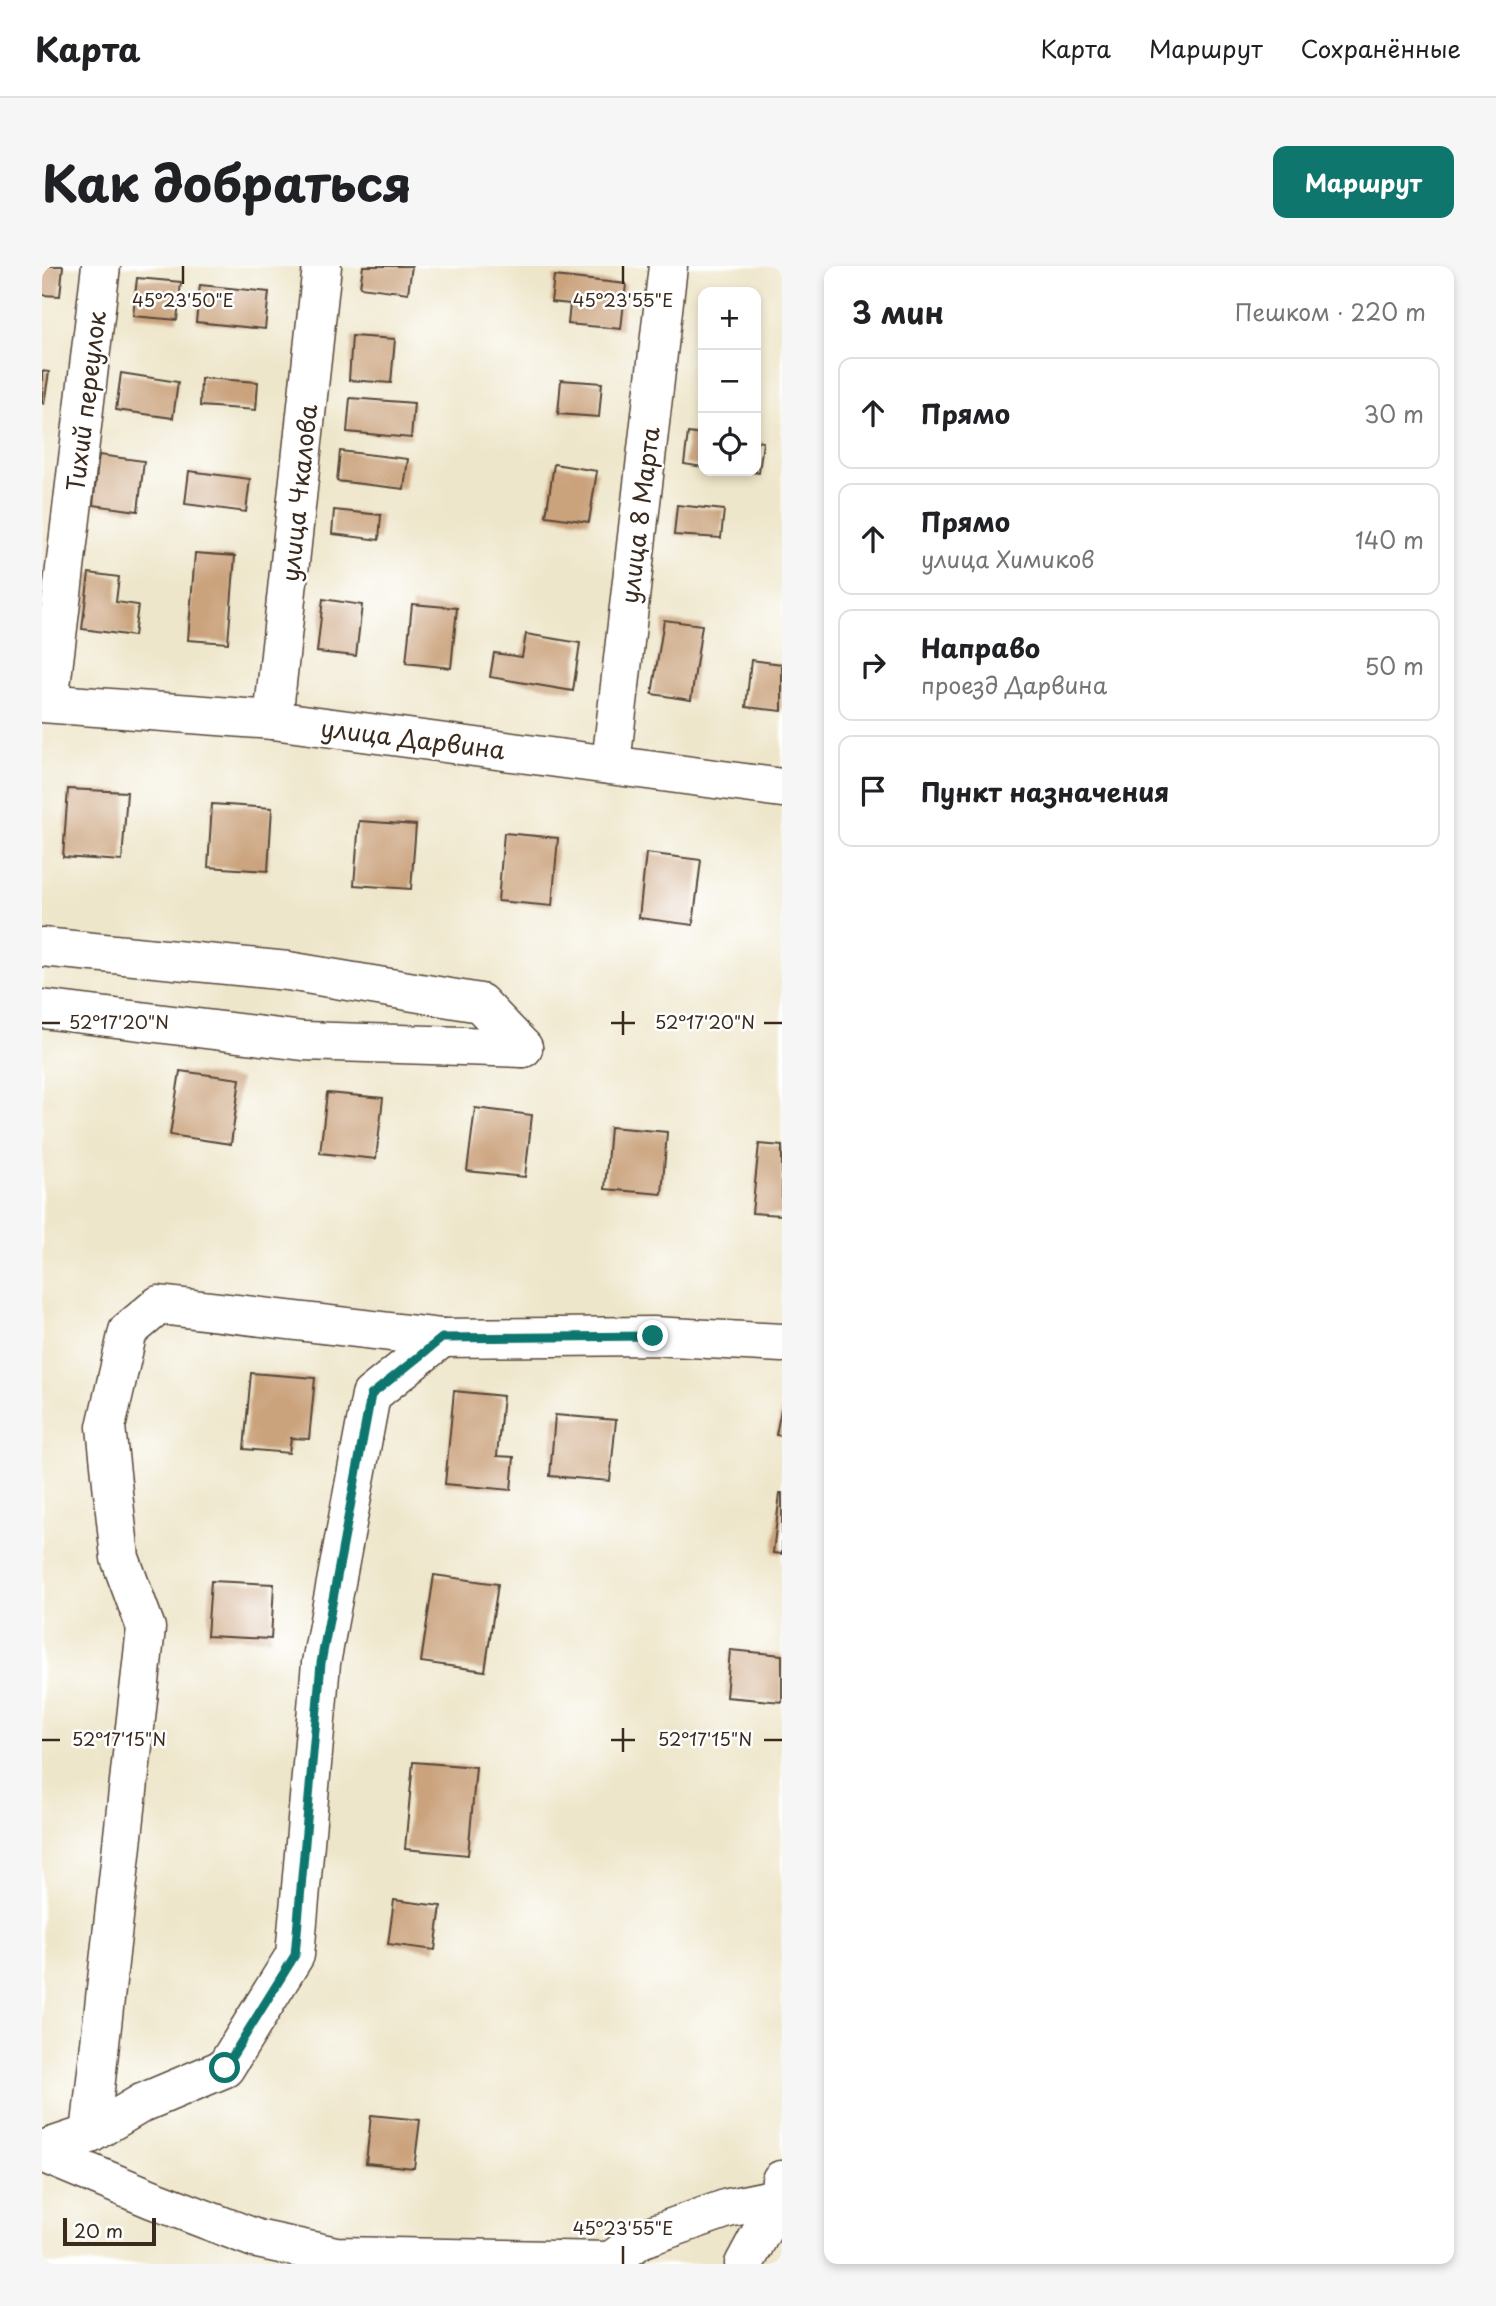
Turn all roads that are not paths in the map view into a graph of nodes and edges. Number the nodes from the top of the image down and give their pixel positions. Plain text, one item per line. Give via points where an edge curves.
1 (101, 266) edge
2 (322, 266) edge
3 (668, 266) edge
4 (46, 703) edge
5 (273, 720) junction
6 (611, 764) junction
7 (782, 789) edge
8 (42, 947) edge
9 (42, 1009) edge
10 (442, 1338) junction
11 (782, 1343) edge
12 (90, 2134) junction
13 (42, 2152) edge
14 (781, 2194) edge
15 (611, 2262) edge
16 (744, 2264) edge

1 - 4 street, Тихий переулок
2 - 5 street, улица Чкалова
3 - 6 street, улица 8 Марта
4 - 5 street, улица Дарвина
5 - 6 street, улица Дарвина
6 - 7 street, улица Дарвина
8 - 9 street via 288,971 480,1003 523,1048 303,1041
10 - 11 street via 653,1336
10 - 12 street via 371,1395 321,1663 295,1955 225,2068 142,2103
10 - 12 street via 159,1306 128,1331 106,1427 120,1558 146,1628
12 - 13 street
13 - 15 street via 257,2239 336,2256
14 - 15 street via 640,2239
14 - 16 street

